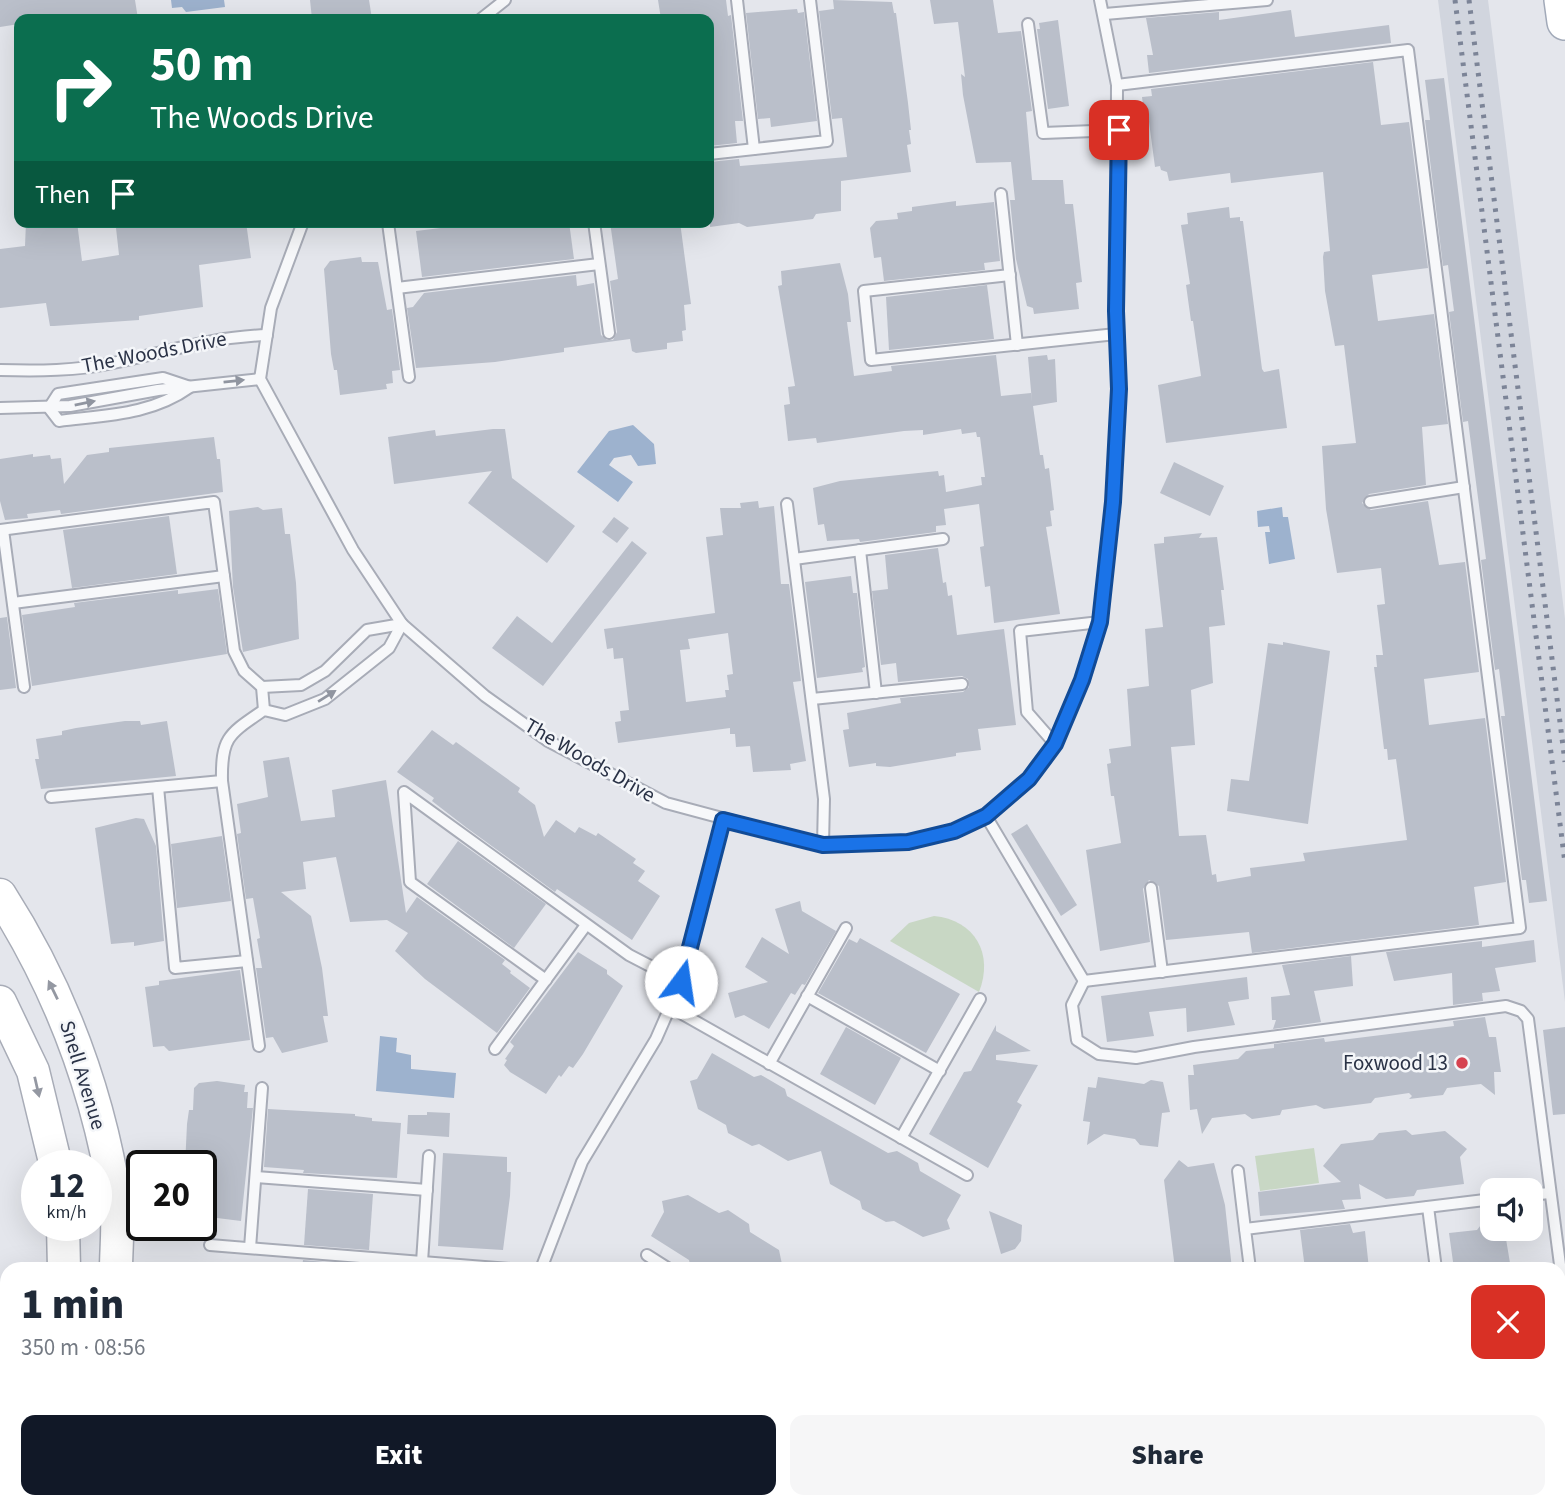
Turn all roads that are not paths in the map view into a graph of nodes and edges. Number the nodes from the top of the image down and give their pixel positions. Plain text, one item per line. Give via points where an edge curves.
1 (505, 0) edge
2 (737, 0) edge
3 (810, 0) edge
4 (1100, 0) edge
5 (1267, 0) edge
6 (1562, 0) edge
7 (487, 14) edge
8 (1105, 14) junction
9 (1565, 22) edge
10 (1028, 24) dead end
11 (1117, 85) junction
12 (1119, 130) junction
13 (754, 149) junction
14 (714, 153) edge
15 (1001, 194) dead end
16 (301, 228) edge
17 (389, 228) edge
18 (595, 228) edge
19 (599, 264) junction
20 (1010, 275) junction
21 (397, 288) junction
22 (609, 334) dead end
23 (1116, 334) junction
24 (267, 335) junction
25 (1017, 345) junction
26 (110, 364) junction
27 (0, 370) edge
28 (409, 377) dead end
29 (260, 379) junction
30 (113, 385) junction
31 (190, 387) junction
32 (0, 408) edge
33 (49, 408) junction
34 (1464, 486) junction
35 (1370, 502) dead end
36 (787, 504) dead end
37 (1, 530) edge
38 (943, 539) dead end
39 (860, 550) junction
40 (794, 559) junction
41 (224, 576) junction
42 (13, 603) junction
43 (1100, 622) junction
44 (402, 624) junction
45 (962, 684) dead end
46 (24, 687) dead end
47 (262, 687) junction
48 (876, 692) junction
49 (811, 699) junction
50 (264, 710) junction
51 (1055, 744) junction
52 (222, 781) junction
53 (158, 787) junction
54 (51, 797) dead end
55 (986, 816) junction
56 (723, 820) junction
57 (823, 845) junction
58 (1151, 888) dead end
59 (0, 895) edge
60 (586, 925) junction
61 (846, 928) dead end
62 (247, 961) junction
63 (1162, 972) junction
64 (546, 980) junction
65 (1084, 981) junction
66 (681, 982) junction
67 (807, 996) junction
68 (980, 999) dead end
69 (0, 1002) edge
70 (670, 1007) junction
71 (259, 1046) dead end
72 (495, 1049) dead end
73 (769, 1064) junction
74 (940, 1071) junction
75 (262, 1088) dead end
76 (901, 1138) junction
77 (52, 1150) edge
78 (429, 1156) dead end
79 (1238, 1171) dead end
80 (967, 1175) dead end
81 (256, 1177) junction
82 (427, 1190) junction
83 (1549, 1193) junction
84 (1543, 1194) edge
85 (1480, 1201) edge
86 (1429, 1207) junction
87 (1245, 1229) junction
88 (64, 1241) edge
89 (210, 1245) dead end
90 (250, 1248) junction
91 (647, 1255) dead end
92 (64, 1262) edge
93 (116, 1262) edge
94 (422, 1262) joint
95 (544, 1262) edge
96 (658, 1262) edge
97 (1249, 1262) edge
98 (1435, 1262) edge
99 (1559, 1262) edge

1 - 7 lane
2 - 13 lane
3 - 13 lane via 827,141
4 - 8 lane, The Woods Drive
5 - 8 lane
6 - 9 main road
8 - 11 lane, The Woods Drive
10 - 12 lane via 1043,133
11 - 12 lane, The Woods Drive
11 - 34 lane via 1408,50
12 - 23 lane, The Woods Drive
13 - 14 lane
15 - 20 lane
16 - 24 lane via 271,308
17 - 21 lane
18 - 19 lane
19 - 21 lane
19 - 22 lane
20 - 25 lane
20 - 25 lane via 864,290 871,360
21 - 28 lane
23 - 25 lane
23 - 43 lane, The Woods Drive via 1119,389 1113,502
24 - 26 lane, The Woods Drive via 225,337
24 - 29 lane
26 - 27 lane, The Woods Drive
26 - 30 lane
31 -> 29 lane, The Woods Drive
29 - 44 lane, The Woods Drive via 353,550
30 - 31 lane, The Woods Drive via 163,378
30 - 33 lane, The Woods Drive via 58,394
33 -> 31 lane, The Woods Drive
31 - 33 lane, The Woods Drive via 170,401 125,414 59,421
32 - 33 lane, The Woods Drive
34 - 35 lane
34 - 63 lane via 1520,929
36 - 40 lane
37 - 41 lane via 214,502
37 - 42 lane
38 - 39 lane
39 - 40 lane
39 - 48 lane
40 - 49 lane
41 - 42 lane
41 - 47 lane via 234,651 244,671
42 - 46 lane
43 - 51 lane, The Woods Drive
43 - 51 lane via 1020,631 1027,712
44 - 47 lane via 367,630 326,671 301,684
50 -> 44 lane via 285,715 325,699 389,648
44 - 56 lane, The Woods Drive via 485,696 548,741 666,803
45 - 48 lane
47 - 50 lane
48 - 49 lane
49 - 57 lane via 824,799
50 - 52 lane via 233,731 221,753
51 - 55 lane, The Woods Drive via 1029,779
52 - 53 lane
52 - 62 lane
53 - 54 lane
53 - 62 lane via 175,968
55 - 57 lane, The Woods Drive via 954,831 908,842
55 - 65 lane
56 - 57 lane, The Woods Drive
56 - 66 lane
58 - 63 lane
93 -> 59 main road, Snell Avenue via 116,1207 91,1089 64,1011
60 - 64 lane
60 - 64 lane via 404,792 410,882
60 - 66 lane via 629,955
61 - 67 lane
62 - 71 lane
63 - 65 lane
64 - 72 lane
65 - 83 lane via 1072,1005 1077,1040 1099,1054 1136,1058 1506,1006 1521,1010 1528,1019 1534,1053
66 - 70 lane
67 - 73 lane
67 - 74 lane
68 - 74 lane
69 -> 77 main road via 33,1071
70 - 73 lane
70 - 95 lane via 656,1039 582,1162
73 - 76 lane
74 - 76 lane
75 - 81 lane
76 - 80 lane
78 - 82 lane
79 - 87 lane
81 - 82 lane
81 - 90 lane
82 - 94 lane
83 - 84 lane
83 - 99 lane
85 - 86 lane
86 - 87 lane
86 - 98 lane
87 - 97 lane
88 - 92 main road
89 - 90 lane
90 - 94 lane
91 - 96 lane

